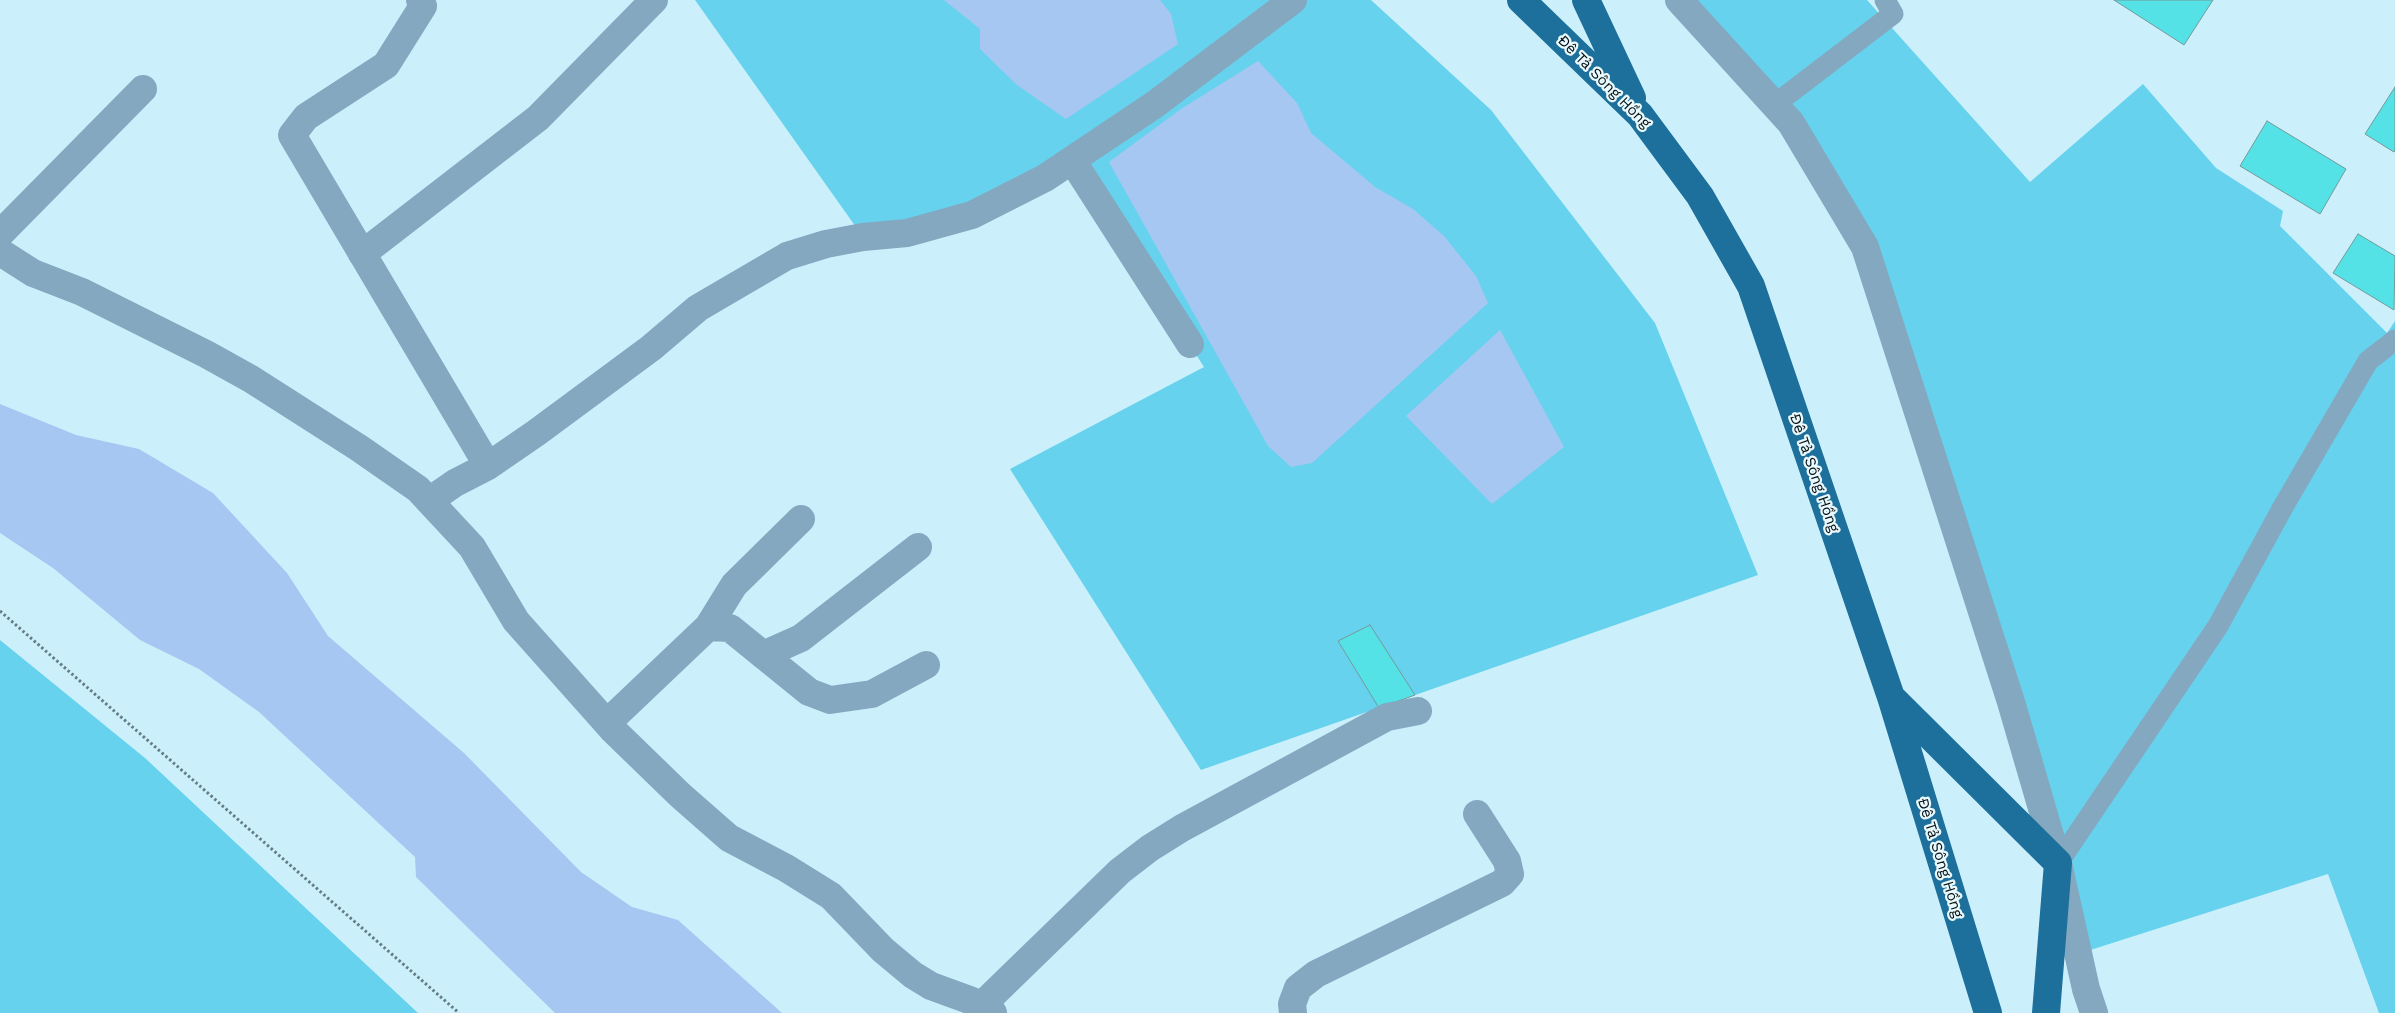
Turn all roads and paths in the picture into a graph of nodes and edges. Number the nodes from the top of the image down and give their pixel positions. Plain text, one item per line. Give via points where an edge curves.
1 (420, 0) edge
2 (654, 0) edge
3 (1294, 0) edge
4 (1521, 0) edge
5 (1586, 0) edge
6 (1679, 0) edge
7 (1885, 0) edge
8 (143, 89) dead end
9 (1774, 105) junction
10 (1640, 115) junction
11 (1072, 160) junction
12 (0, 234) edge
13 (0, 252) edge
14 (362, 254) junction
15 (2395, 340) edge
16 (1190, 344) dead end
17 (488, 466) junction
18 (429, 501) junction
19 (801, 519) dead end
20 (918, 547) dead end
21 (0, 611) edge
22 (708, 627) junction
23 (763, 655) junction
24 (926, 665) dead end
25 (1891, 697) junction
26 (1418, 711) dead end
27 (607, 723) junction
28 (1477, 814) dead end
29 (2058, 863) junction
30 (984, 1010) edge
31 (459, 1013) edge
32 (1293, 1013) edge
33 (1988, 1013) edge
34 (2046, 1013) edge
35 (2094, 1013) edge

1 - 14 street via 424,6 386,65 306,117 292,136
2 - 14 street via 538,118
3 - 11 street via 1154,105
4 - 10 main road, Đê Tả Sông Hồng
5 - 10 main road
6 - 9 street
7 - 9 lane via 1893,14
8 - 12 street
9 - 29 street via 1791,124 1865,247 2008,693
10 - 25 main road, Đê Tả Sông Hồng via 1700,196 1751,286
11 - 16 street
11 - 17 street via 1045,178 972,215 907,233 826,244 787,256 698,308 651,348
13 - 18 street via 33,273 82,292 251,379 359,448 418,489
14 - 17 street
15 - 29 lane via 2368,362 2218,626
17 - 18 street via 454,483
18 - 27 street via 472,547 516,622
19 - 22 street via 734,585
20 - 23 street via 801,638
21 - 31 path
22 - 23 street via 730,628
22 - 27 street
23 - 24 street via 809,692 830,700 872,694
25 - 29 main road
25 - 33 main road, Đê Tả Sông Hồng
26 - 30 street via 1388,717 1150,848 1120,871
27 - 30 street via 652,769 729,838 831,896 883,950 913,975
28 - 32 street via 1507,861 1510,874 1502,883 1316,974 1298,988 1292,1004
29 - 34 main road
29 - 35 street

